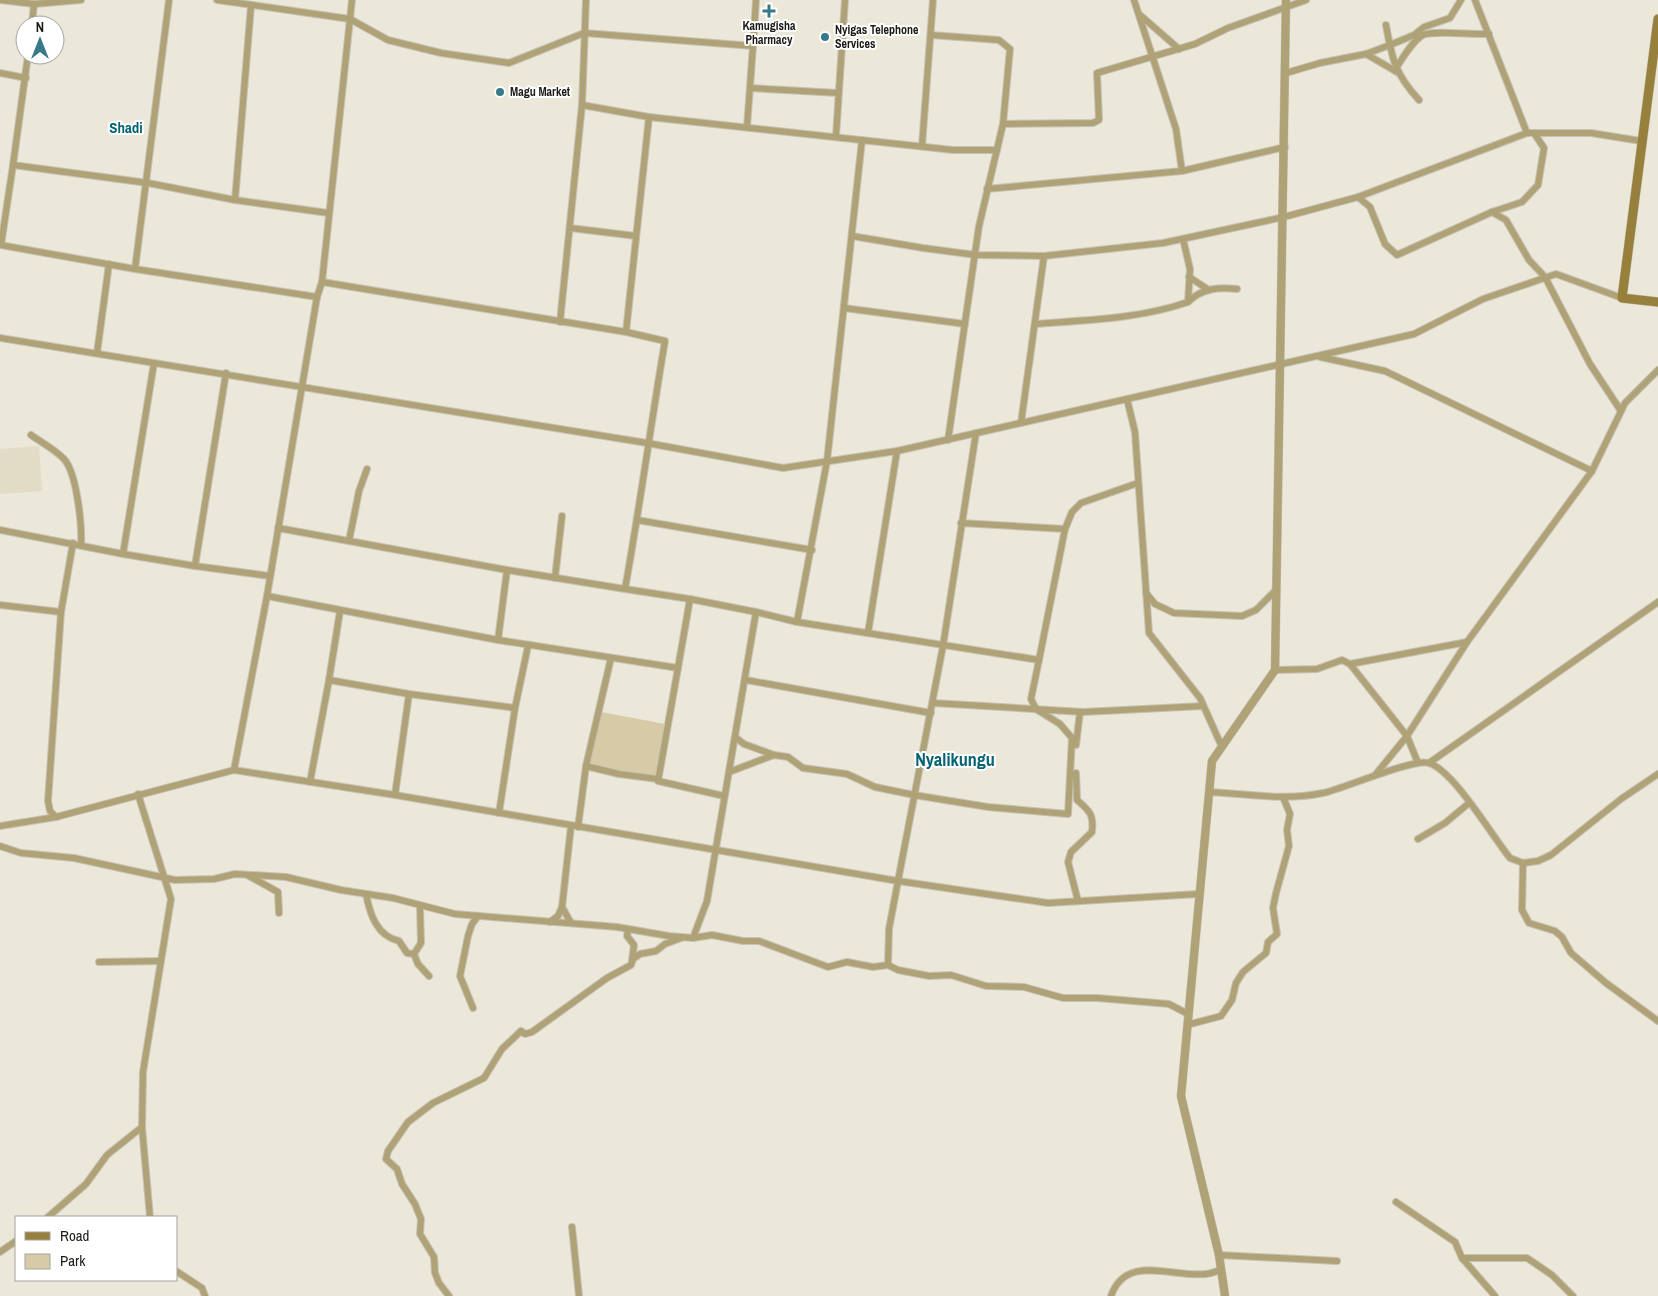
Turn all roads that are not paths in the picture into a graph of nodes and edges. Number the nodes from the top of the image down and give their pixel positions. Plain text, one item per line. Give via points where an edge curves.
1 (0, 0) edge
2 (81, 0) edge
3 (169, 0) edge
4 (217, 0) edge
5 (352, 0) edge
6 (586, 0) edge
7 (756, 0) edge
8 (845, 0) edge
9 (933, 0) edge
10 (1134, 0) edge
11 (1306, 0) edge
12 (1461, 0) edge
13 (1475, 0) edge
14 (34, 4) junction
15 (1287, 4) edge
16 (251, 6) junction
17 (1139, 14) junction
18 (33, 15) edge
19 (350, 19) junction
20 (1658, 19) edge
21 (1386, 25) dead end
22 (584, 33) junction
23 (1489, 34) junction
24 (931, 35) junction
25 (1390, 45) junction
26 (753, 46) junction
27 (1179, 49) junction
28 (1366, 54) junction
29 (1153, 56) junction
30 (1655, 62) edge
31 (27, 65) edge
32 (1397, 70) junction
33 (0, 73) edge
34 (1286, 73) junction
35 (26, 78) junction
36 (750, 88) junction
37 (838, 93) junction
38 (1419, 100) dead end
39 (582, 105) junction
40 (649, 117) junction
41 (1003, 124) junction
42 (747, 127) junction
43 (1531, 133) junction
44 (836, 136) junction
45 (862, 140) junction
46 (1641, 141) junction
47 (922, 146) junction
48 (1285, 148) junction
49 (996, 150) junction
50 (13, 165) junction
51 (1182, 171) junction
52 (148, 183) junction
53 (987, 189) junction
54 (1358, 197) junction
55 (235, 200) junction
56 (1492, 212) junction
57 (328, 213) junction
58 (1284, 218) junction
59 (570, 228) junction
60 (636, 236) junction
61 (852, 236) junction
62 (1183, 239) junction
63 (0, 245) edge
64 (976, 255) junction
65 (1044, 256) junction
66 (109, 264) junction
67 (136, 269) junction
68 (1189, 277) junction
69 (1545, 277) junction
70 (322, 282) junction
71 (1237, 289) dead end
72 (1209, 290) junction
73 (317, 297) junction
74 (1622, 298) junction
75 (1188, 302) junction
76 (1658, 302) edge
77 (844, 308) junction
78 (560, 322) junction
79 (965, 324) junction
80 (1035, 324) junction
81 (626, 332) junction
82 (0, 338) edge
83 (97, 353) junction
84 (1318, 356) junction
85 (154, 363) junction
86 (1279, 365) junction
87 (1658, 370) edge
88 (226, 374) junction
89 (303, 386) junction
90 (1127, 399) junction
91 (1621, 410) junction
92 (1022, 423) junction
93 (976, 433) junction
94 (31, 435) dead end
95 (948, 440) junction
96 (648, 443) junction
97 (897, 451) junction
98 (827, 460) junction
99 (367, 469) dead end
100 (1592, 471) junction
101 (1138, 483) junction
102 (562, 516) dead end
103 (638, 520) junction
104 (961, 523) junction
105 (278, 528) junction
106 (1065, 529) junction
107 (0, 530) edge
108 (349, 541) junction
109 (73, 543) junction
110 (81, 545) junction
111 (812, 550) junction
112 (123, 554) junction
113 (195, 566) junction
114 (508, 570) junction
115 (270, 576) junction
116 (555, 578) junction
117 (625, 589) junction
118 (1276, 590) junction
119 (1146, 593) junction
120 (267, 596) junction
121 (690, 599) junction
122 (1658, 602) edge
123 (0, 605) edge
124 (340, 611) junction
125 (61, 612) junction
126 (756, 612) junction
127 (797, 622) junction
128 (868, 633) junction
129 (498, 640) junction
130 (1467, 642) junction
131 (528, 646) junction
132 (943, 646) junction
133 (611, 658) junction
134 (1039, 660) junction
135 (1350, 664) junction
136 (678, 668) junction
137 (1275, 670) junction
138 (329, 680) junction
139 (746, 680) junction
140 (409, 694) junction
141 (933, 703) junction
142 (1203, 706) junction
143 (515, 708) junction
144 (1036, 709) junction
145 (1080, 712) junction
146 (931, 713) junction
147 (1407, 736) junction
148 (735, 737) junction
149 (1222, 747) junction
150 (774, 755) junction
151 (1418, 763) junction
152 (1429, 763) junction
153 (586, 766) junction
154 (234, 770) junction
155 (729, 772) junction
156 (1658, 774) edge
157 (1376, 775) junction
158 (658, 779) junction
159 (310, 782) junction
160 (1209, 792) junction
161 (138, 794) junction
162 (395, 795) junction
163 (914, 795) junction
164 (724, 796) junction
165 (1283, 797) junction
166 (1469, 803) junction
167 (498, 813) junction
168 (56, 817) junction
169 (0, 826) edge
170 (574, 826) junction
171 (1418, 839) dead end
172 (0, 846) edge
173 (716, 851) junction
174 (1523, 863) junction
175 (248, 875) junction
176 (164, 878) junction
177 (898, 881) junction
178 (366, 894) junction
179 (1198, 894) junction
180 (1078, 901) junction
181 (420, 906) junction
182 (562, 908) junction
183 (279, 913) dead end
184 (478, 916) junction
185 (550, 922) junction
186 (571, 923) junction
187 (628, 930) junction
188 (685, 937) junction
189 (693, 938) junction
190 (414, 954) junction
191 (161, 961) junction
192 (632, 961) junction
193 (99, 962) dead end
194 (888, 965) junction
195 (429, 976) dead end
196 (473, 1008) dead end
197 (1188, 1014) junction
198 (1658, 1021) edge
199 (1187, 1026) junction
200 (142, 1128) junction
201 (1396, 1202) dead end
202 (49, 1216) edge
203 (150, 1216) edge
204 (572, 1228) dead end
205 (15, 1242) edge
206 (0, 1252) edge
207 (1219, 1255) junction
208 (1462, 1258) junction
209 (1337, 1261) dead end
210 (1221, 1270) junction
211 (178, 1272) edge
212 (206, 1296) edge
213 (449, 1296) edge
214 (579, 1296) edge
215 (1110, 1296) edge
216 (1225, 1296) edge
217 (1495, 1296) edge
218 (1573, 1296) edge

1 - 14 street
2 - 14 street
3 - 52 street
4 - 16 street
5 - 19 street
6 - 22 street
7 - 26 street
8 - 37 street
9 - 24 street
10 - 17 street
11 - 15 street
12 - 25 street via 1450,18
13 - 23 street
14 - 18 street
15 - 27 street
15 - 34 street
16 - 19 street
16 - 55 street
17 - 27 street
17 - 29 street
19 - 22 street via 388,40 441,53 509,63
19 - 57 street
20 - 30 main road
21 - 25 street
22 - 26 street
22 - 39 street
23 - 32 street via 1422,35
23 - 43 street
24 - 41 street via 999,40 1010,50
24 - 47 street
25 - 28 street
25 - 32 street
26 - 36 street
27 - 29 street
28 - 32 street
28 - 34 street
29 - 41 street via 1097,73 1099,120
29 - 51 street via 1176,129
30 - 46 main road
31 - 35 street
32 - 38 street via 1402,82
33 - 35 street
34 - 48 street
35 - 50 street
36 - 37 street
36 - 42 street
37 - 44 street
39 - 40 street
39 - 59 street
40 - 42 street
40 - 60 street
41 - 49 street
42 - 44 street
43 - 46 street via 1591,133
43 - 54 street
43 - 56 street via 1544,148 1538,185 1522,202
44 - 45 street
45 - 47 street
45 - 61 street
46 - 74 main road
47 - 49 street
48 - 51 street
48 - 58 street
49 - 53 street
50 - 52 street
50 - 63 street
51 - 53 street
52 - 55 street
52 - 67 street
53 - 64 street
54 - 56 street via 1370,207 1385,244 1397,255
54 - 58 street
55 - 57 street
56 - 69 street via 1506,220 1529,260
57 - 70 street
58 - 62 street
58 - 86 street
59 - 60 street
59 - 78 street
60 - 81 street
61 - 64 street
61 - 77 street
62 - 65 street
62 - 68 street
63 - 66 street
64 - 65 street
64 - 79 street
65 - 80 street
66 - 67 street
66 - 83 street
67 - 73 street
68 - 72 street
68 - 75 street
69 - 74 street via 1556,274
69 - 84 street via 1483,299 1414,334
69 - 91 street via 1590,364
70 - 73 street
70 - 78 street
71 - 72 street
72 - 75 street via 1196,294
73 - 89 street
74 - 76 main road
75 - 80 street via 1172,308 1093,320
77 - 79 street
77 - 98 street
78 - 81 street
79 - 95 street
80 - 92 street
81 - 96 street via 665,341
82 - 83 street
83 - 85 street
84 - 86 street
84 - 100 street via 1385,371
85 - 88 street
85 - 112 street
86 - 90 street
86 - 118 street
87 - 91 street
88 - 89 street
88 - 113 street
89 - 96 street
89 - 105 street
90 - 92 street
90 - 101 street via 1135,432
91 - 100 street
92 - 93 street
93 - 95 street
93 - 104 street
94 - 110 street via 64,459 70,471 82,522
95 - 97 street
96 - 98 street via 783,468
96 - 103 street
97 - 98 street
97 - 128 street
98 - 111 street
99 - 108 street
100 - 130 street
101 - 106 street via 1081,503 1072,512
101 - 119 street
102 - 116 street
103 - 111 street
103 - 117 street
104 - 106 street
104 - 132 street
105 - 108 street
105 - 115 street
106 - 134 street
107 - 109 street
108 - 114 street
109 - 110 street
109 - 125 street
110 - 112 street
111 - 127 street
112 - 113 street
113 - 115 street
114 - 116 street
114 - 129 street
115 - 120 street
116 - 117 street
117 - 121 street
118 - 119 street via 1256,610 1242,616 1174,613 1155,604
118 - 137 street
119 - 142 street via 1149,633
120 - 124 street
120 - 154 street
121 - 126 street
121 - 136 street
122 - 152 street
123 - 125 street
124 - 129 street
124 - 138 street
125 - 168 street via 48,801 50,811
126 - 127 street
126 - 139 street
127 - 128 street
128 - 132 street
129 - 131 street
130 - 135 street
130 - 147 street
131 - 133 street
131 - 143 street
132 - 134 street
132 - 141 street
133 - 136 street
133 - 153 street
134 - 144 street via 1032,699
135 - 137 street via 1342,660 1317,669
135 - 147 street
136 - 158 street
137 - 149 street
138 - 140 street
138 - 159 street
139 - 146 street
139 - 148 street
140 - 143 street
140 - 162 street
141 - 144 street
141 - 146 street
142 - 145 street
142 - 149 street
143 - 167 street
144 - 145 street
144 - 163 street via 1060,724 1072,738 1068,814 988,808
145 - 180 street via 1076,743 1077,800 1094,819 1092,832 1071,852 1068,862
146 - 163 street
147 - 151 street
147 - 157 street
148 - 150 street via 744,744
148 - 155 street
149 - 160 street via 1212,761
150 - 155 street
150 - 163 street via 788,757 803,768 847,774 875,787
151 - 152 street
151 - 157 street
152 - 166 street via 1454,782
153 - 158 street
153 - 170 street
154 - 159 street
154 - 161 street
155 - 164 street
156 - 174 street via 1551,855 1538,862
157 - 165 street via 1323,793
158 - 164 street
159 - 162 street
160 - 165 street
160 - 179 street
161 - 168 street
161 - 176 street
162 - 167 street
163 - 177 street
164 - 173 street
165 - 199 street via 1290,814 1289,846 1273,908 1277,934 1268,942 1266,953 1242,972 1232,1000 1221,1016
166 - 171 street
166 - 174 street via 1510,858
167 - 170 street
168 - 169 street
170 - 173 street
170 - 182 street
172 - 176 street via 21,853 74,858
173 - 177 street
173 - 189 street via 707,901
174 - 198 street via 1522,910 1529,923 1555,931 1571,953
175 - 176 street via 192,880
175 - 178 street via 286,877
175 - 183 street via 278,892
176 - 191 street via 171,899
177 - 180 street via 1048,903
177 - 194 street via 889,930
178 - 181 street
178 - 190 street via 370,913 380,930 388,939 399,942 407,953
179 - 180 street
179 - 197 street
181 - 184 street
181 - 190 street via 421,943
182 - 185 street
182 - 186 street
184 - 185 street
184 - 196 street via 468,936 460,976
185 - 186 street
186 - 187 street
187 - 188 street
187 - 192 street via 634,945
188 - 189 street
188 - 192 street via 656,951 640,954
189 - 194 street via 712,935 759,941 828,967 848,962 873,967
190 - 195 street
191 - 193 street
191 - 200 street via 143,1072
192 - 213 street via 532,1032 524,1034 520,1031 502,1049 484,1078 433,1103 415,1116 388,1150 386,1159 397,1169 415,1204 420,1218 420,1234 434,1257 439,1283
194 - 197 street via 929,976 950,975 986,986 1024,987 1064,998 1168,1004
197 - 199 street
199 - 207 street via 1181,1096
200 - 202 street via 107,1154 86,1184
200 - 203 street
201 - 208 street via 1455,1242
204 - 214 street
205 - 206 street
207 - 209 street
207 - 210 street
208 - 217 street
208 - 218 street via 1527,1258 1552,1275
210 - 215 street via 1206,1274 1146,1270 1129,1274 1115,1284
210 - 216 street
211 - 212 street via 202,1288

